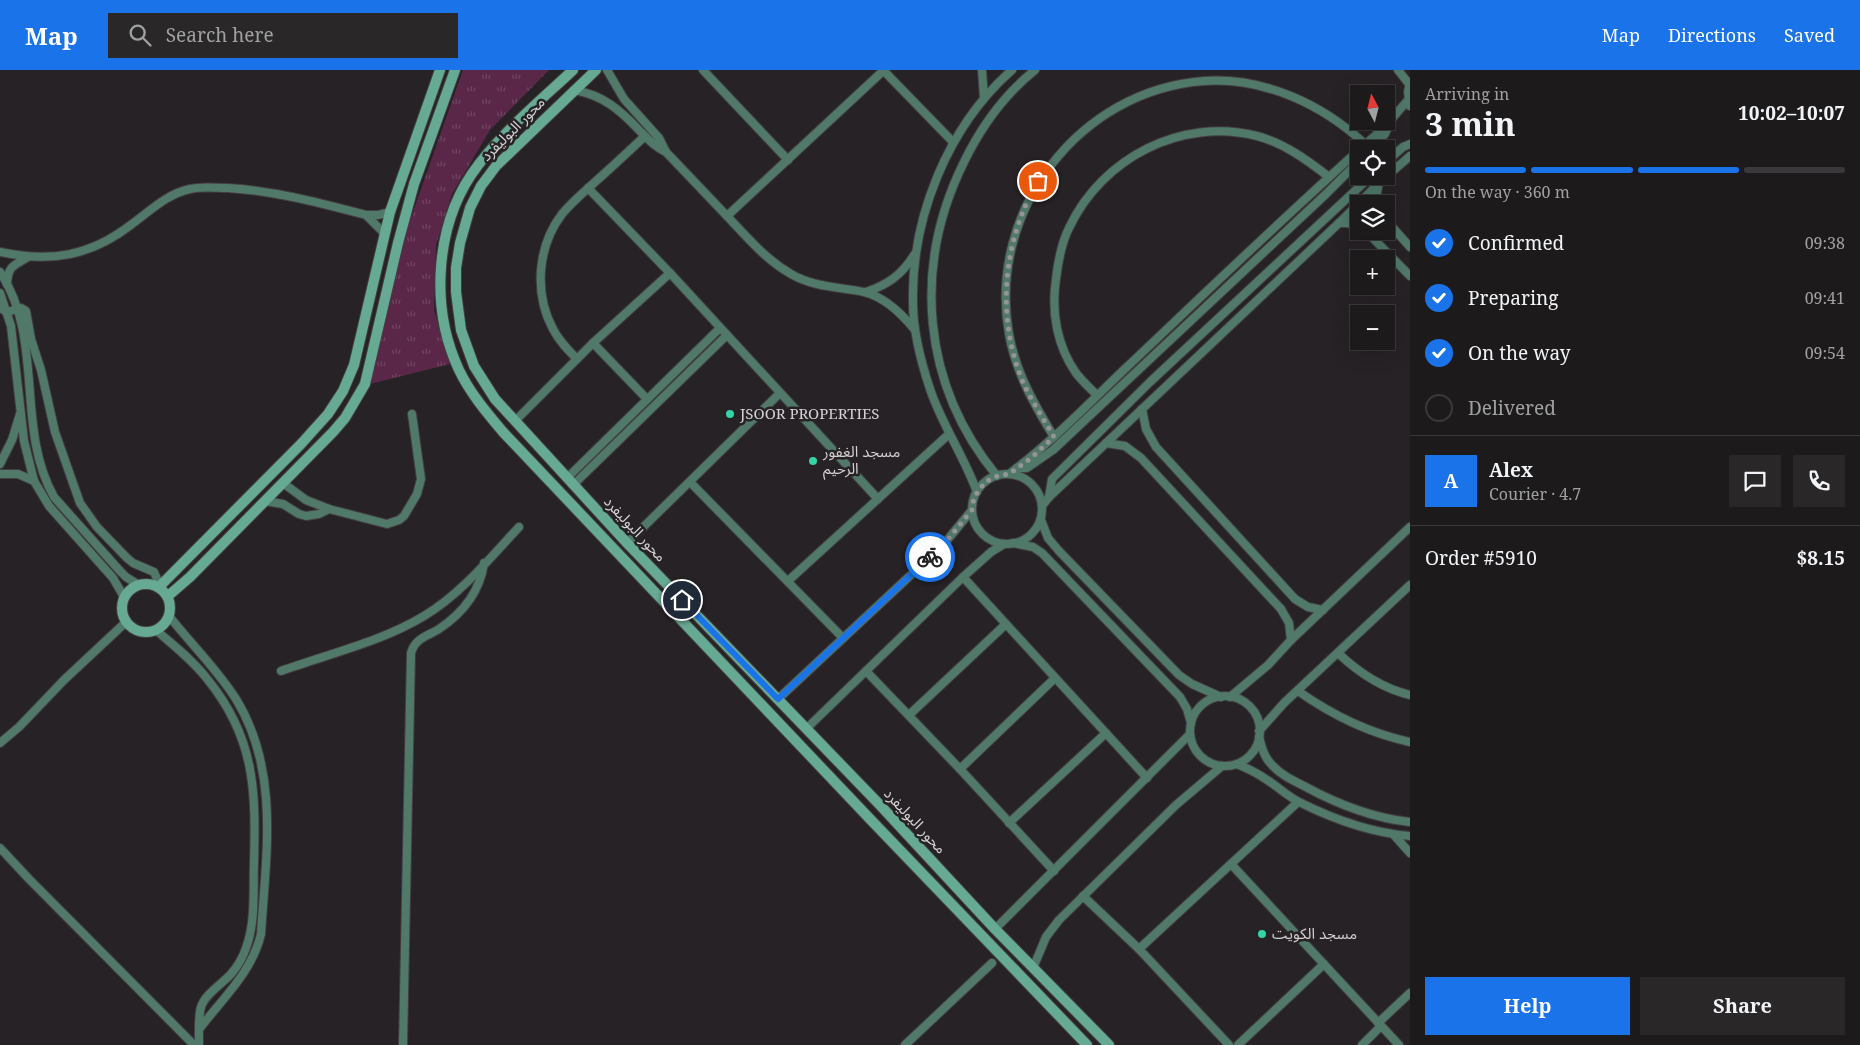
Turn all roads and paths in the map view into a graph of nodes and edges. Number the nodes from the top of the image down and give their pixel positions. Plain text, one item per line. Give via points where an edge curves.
1 (440, 70) edge
2 (455, 70) edge
3 (573, 70) edge
4 (596, 70) edge
5 (608, 70) edge
6 (703, 70) edge
7 (717, 70) edge
8 (884, 70) edge
9 (982, 70) edge
10 (1012, 70) edge
11 (1035, 70) edge
12 (1398, 70) edge
13 (710, 76) junction
14 (1410, 83) edge
15 (574, 90) junction
16 (984, 98) junction
17 (1409, 103) edge
18 (645, 136) junction
19 (1356, 140) edge
20 (1372, 140) edge
21 (953, 142) junction
22 (1410, 144) edge
23 (666, 152) junction
24 (1395, 154) edge
25 (1410, 156) edge
26 (788, 160) junction
27 (1350, 160) edge
28 (1395, 169) edge
29 (1350, 170) edge
30 (1329, 177) junction
31 (1361, 185) edge
32 (1377, 185) edge
33 (588, 188) junction
34 (390, 212) junction
35 (366, 215) junction
36 (727, 216) junction
37 (1339, 223) junction
38 (1350, 224) edge
39 (1395, 230) edge
40 (385, 234) junction
41 (1375, 240) edge
42 (1410, 247) edge
43 (0, 252) edge
44 (916, 252) junction
45 (28, 256) junction
46 (0, 272) edge
47 (670, 273) junction
48 (1410, 276) edge
49 (7, 284) junction
50 (866, 292) junction
51 (0, 296) edge
52 (16, 308) junction
53 (4, 310) edge
54 (720, 328) junction
55 (915, 330) junction
56 (727, 335) junction
57 (593, 343) junction
58 (577, 359) junction
59 (780, 393) junction
60 (1097, 395) junction
61 (647, 399) junction
62 (21, 409) junction
63 (1142, 409) junction
64 (412, 414) dead end
65 (515, 421) junction
66 (949, 434) junction
67 (1054, 437) junction
68 (1106, 442) junction
69 (0, 464) edge
70 (1018, 468) junction
71 (0, 474) edge
72 (1009, 474) junction
73 (997, 476) junction
74 (34, 481) junction
75 (570, 481) junction
76 (690, 482) junction
77 (283, 483) junction
78 (977, 492) junction
79 (1049, 497) junction
80 (878, 499) junction
81 (265, 502) junction
82 (1042, 506) junction
83 (329, 509) junction
84 (972, 510) junction
85 (1041, 520) junction
86 (520, 527) dead end
87 (1410, 527) edge
88 (627, 543) junction
89 (1008, 543) junction
90 (484, 563) junction
91 (180, 566) junction
92 (190, 576) junction
93 (963, 577) junction
94 (788, 581) junction
95 (140, 585) junction
96 (1410, 585) edge
97 (159, 587) junction
98 (168, 596) junction
99 (124, 597) junction
100 (1323, 610) junction
101 (169, 616) junction
102 (126, 622) junction
103 (1006, 624) junction
104 (156, 630) junction
105 (844, 638) junction
106 (1291, 640) junction
107 (1338, 653) junction
108 (281, 671) dead end
109 (866, 671) junction
110 (1055, 678) junction
111 (1298, 690) junction
112 (1410, 695) edge
113 (1226, 697) junction
114 (778, 699) junction
115 (909, 715) junction
116 (1191, 723) junction
117 (806, 729) junction
118 (1106, 733) junction
119 (1190, 734) junction
120 (1259, 734) junction
121 (1410, 742) edge
122 (0, 743) edge
123 (1237, 764) junction
124 (1222, 766) junction
125 (960, 769) junction
126 (1148, 778) junction
127 (1298, 802) junction
128 (1410, 822) edge
129 (1009, 823) junction
130 (1394, 835) junction
131 (1410, 836) edge
132 (0, 848) edge
133 (1410, 853) edge
134 (1231, 864) junction
135 (1054, 871) junction
136 (1083, 896) junction
137 (996, 929) junction
138 (1139, 949) junction
139 (992, 963) dead end
140 (1324, 964) junction
141 (1032, 968) junction
142 (1410, 993) edge
143 (1380, 1025) junction
144 (200, 1028) junction
145 (194, 1045) edge
146 (199, 1045) edge
147 (403, 1045) edge
148 (905, 1045) edge
149 (1087, 1045) edge
150 (1109, 1045) edge
151 (1229, 1045) edge
152 (1238, 1045) edge
153 (1362, 1045) edge
154 (1399, 1045) edge

1 - 34 street
2 - 77 street via 414,184 365,384 345,418
3 - 149 street, محور البوليفرد via 478,164 453,210 446,234 441,289 447,334 460,372 503,432
4 - 15 street, محور البوليفرد
5 - 23 street via 624,99 659,138
6 - 13 street
7 - 13 street
8 - 21 street
8 - 26 street
9 - 16 street
10 - 16 street
11 - 73 street via 995,111 970,150 946,204 935,243 932,269 932,323 945,382 960,419
12 - 14 street
13 - 26 street
14 - 17 street
15 - 18 street via 612,104
15 - 65 street, محور البوليفرد via 504,156 488,176 470,208 460,243 456,292 464,343 484,383
16 - 21 street
17 - 20 street
18 - 23 street
18 - 33 street
19 - 67 street via 1333,117 1299,99 1262,87 1205,81 1166,88 1136,98 1071,142 1047,169 1024,207 1011,250 1006,290 1009,332 1017,366 1030,397
21 - 44 street via 923,219
22 - 24 street
23 - 36 street
25 - 28 street
26 - 36 street
27 - 30 street
29 - 70 street via 1053,450 1027,468
30 - 60 street
30 - 60 street via 1281,144 1234,132 1181,135 1154,144 1130,157 1108,175 1092,191 1068,229 1054,293 1058,336 1066,355 1077,374
31 - 79 street via 1150,382 1052,479
32 - 37 street
33 - 47 street
33 - 58 street via 555,225 545,250 540,276 541,295 550,322 564,346
34 - 35 street
34 - 40 street
35 - 40 street
35 - 45 street via 285,195 237,189 192,189 174,194 112,238 88,249 63,256
36 - 50 street via 769,259 793,275 814,284
37 - 38 street
37 - 63 street
39 - 42 street
40 - 91 street via 354,365 343,391 328,414 301,444
41 - 48 street
43 - 45 street
44 - 50 street via 896,277
44 - 55 street via 913,277
45 - 49 street via 12,266
46 - 49 street
47 - 54 street
47 - 57 street
49 - 52 street
50 - 55 street via 894,308
51 - 53 street
52 - 53 street
52 - 95 street via 23,332 35,449 46,483 54,497 120,571
52 - 97 street via 23,308 26,313 55,432 80,503 97,527 127,558 154,572
53 - 62 street via 11,326
54 - 56 street
54 - 61 street
55 - 66 street via 930,389
56 - 59 street
56 - 75 street
57 - 58 street
57 - 61 street
58 - 65 street
59 - 76 street
59 - 80 street
60 - 67 street
61 - 75 street
62 - 69 street via 12,440
62 - 74 street via 24,442
63 - 68 street
63 - 100 street via 1146,429 1156,447 1295,598 1308,607
64 - 83 street via 421,479 417,494 404,516 387,524
65 - 75 street, محور البوليفرد
66 - 78 street
66 - 80 street
67 - 70 street
68 - 79 street
68 - 106 street via 1125,446 1141,458 1281,609 1289,624
70 - 72 street
71 - 74 street via 18,474
72 - 73 street
72 - 82 street via 1034,486
73 - 78 street via 985,482
74 - 99 street via 49,506 113,578
75 - 88 street, محور البوليفرد
76 - 88 street
76 - 94 street
77 - 81 street
77 - 83 street via 306,500
78 - 84 street
79 - 82 street
80 - 94 street
81 - 83 street via 283,504 306,516
81 - 92 street
82 - 85 street
84 - 89 street via 979,530 990,540
84 - 105 street via 944,544
85 - 89 street via 1030,536
85 - 113 street via 1048,538 1059,551 1179,675 1192,684
86 - 90 street
87 - 100 street
88 - 114 street, محور البوليفرد
89 - 93 street via 991,552
89 - 116 street via 1032,547 1042,553 1180,697
90 - 108 street via 454,593 423,616 377,637
90 - 147 street via 479,584 467,604 441,628 418,640 411,652
91 - 92 street
91 - 97 street
92 - 98 street
93 - 103 street
93 - 109 street
94 - 105 street
95 - 97 street
95 - 99 street via 133,587
96 - 107 street
97 - 98 street
98 - 101 street
99 - 102 street via 122,605
100 - 106 street
101 - 104 street
101 - 144 street via 214,669 244,712 260,757 268,804 258,946 244,974
102 - 104 street via 139,631
102 - 122 street
103 - 110 street
103 - 115 street
104 - 144 street via 207,678 235,718 244,741 254,790 253,902 247,946 232,972 203,1002
105 - 114 street
106 - 113 street via 1268,665
107 - 111 street
107 - 112 street via 1374,682
109 - 115 street
109 - 117 street
110 - 118 street
110 - 125 street
111 - 120 street
111 - 121 street via 1350,722 1378,734
113 - 116 street via 1206,702
113 - 120 street via 1248,705 1258,722
114 - 117 street, محور البوليفرد
115 - 125 street
116 - 119 street
117 - 137 street, محور البوليفرد
118 - 126 street
118 - 129 street
119 - 124 street via 1197,752 1212,764
119 - 126 street
120 - 123 street via 1252,754
120 - 128 street via 1263,751 1271,764 1295,782 1362,812
123 - 124 street
123 - 127 street via 1263,777
124 - 136 street via 1176,805
125 - 129 street
126 - 135 street
127 - 130 street via 1357,825
127 - 134 street
129 - 135 street
130 - 131 street
130 - 133 street
132 - 145 street
134 - 138 street
134 - 140 street
135 - 137 street
136 - 138 street
136 - 141 street via 1052,928
137 - 141 street, محور البوليفرد
138 - 151 street
139 - 148 street
140 - 143 street
140 - 152 street
141 - 150 street, محور البوليفرد
142 - 143 street
143 - 153 street
143 - 154 street
144 - 146 street

